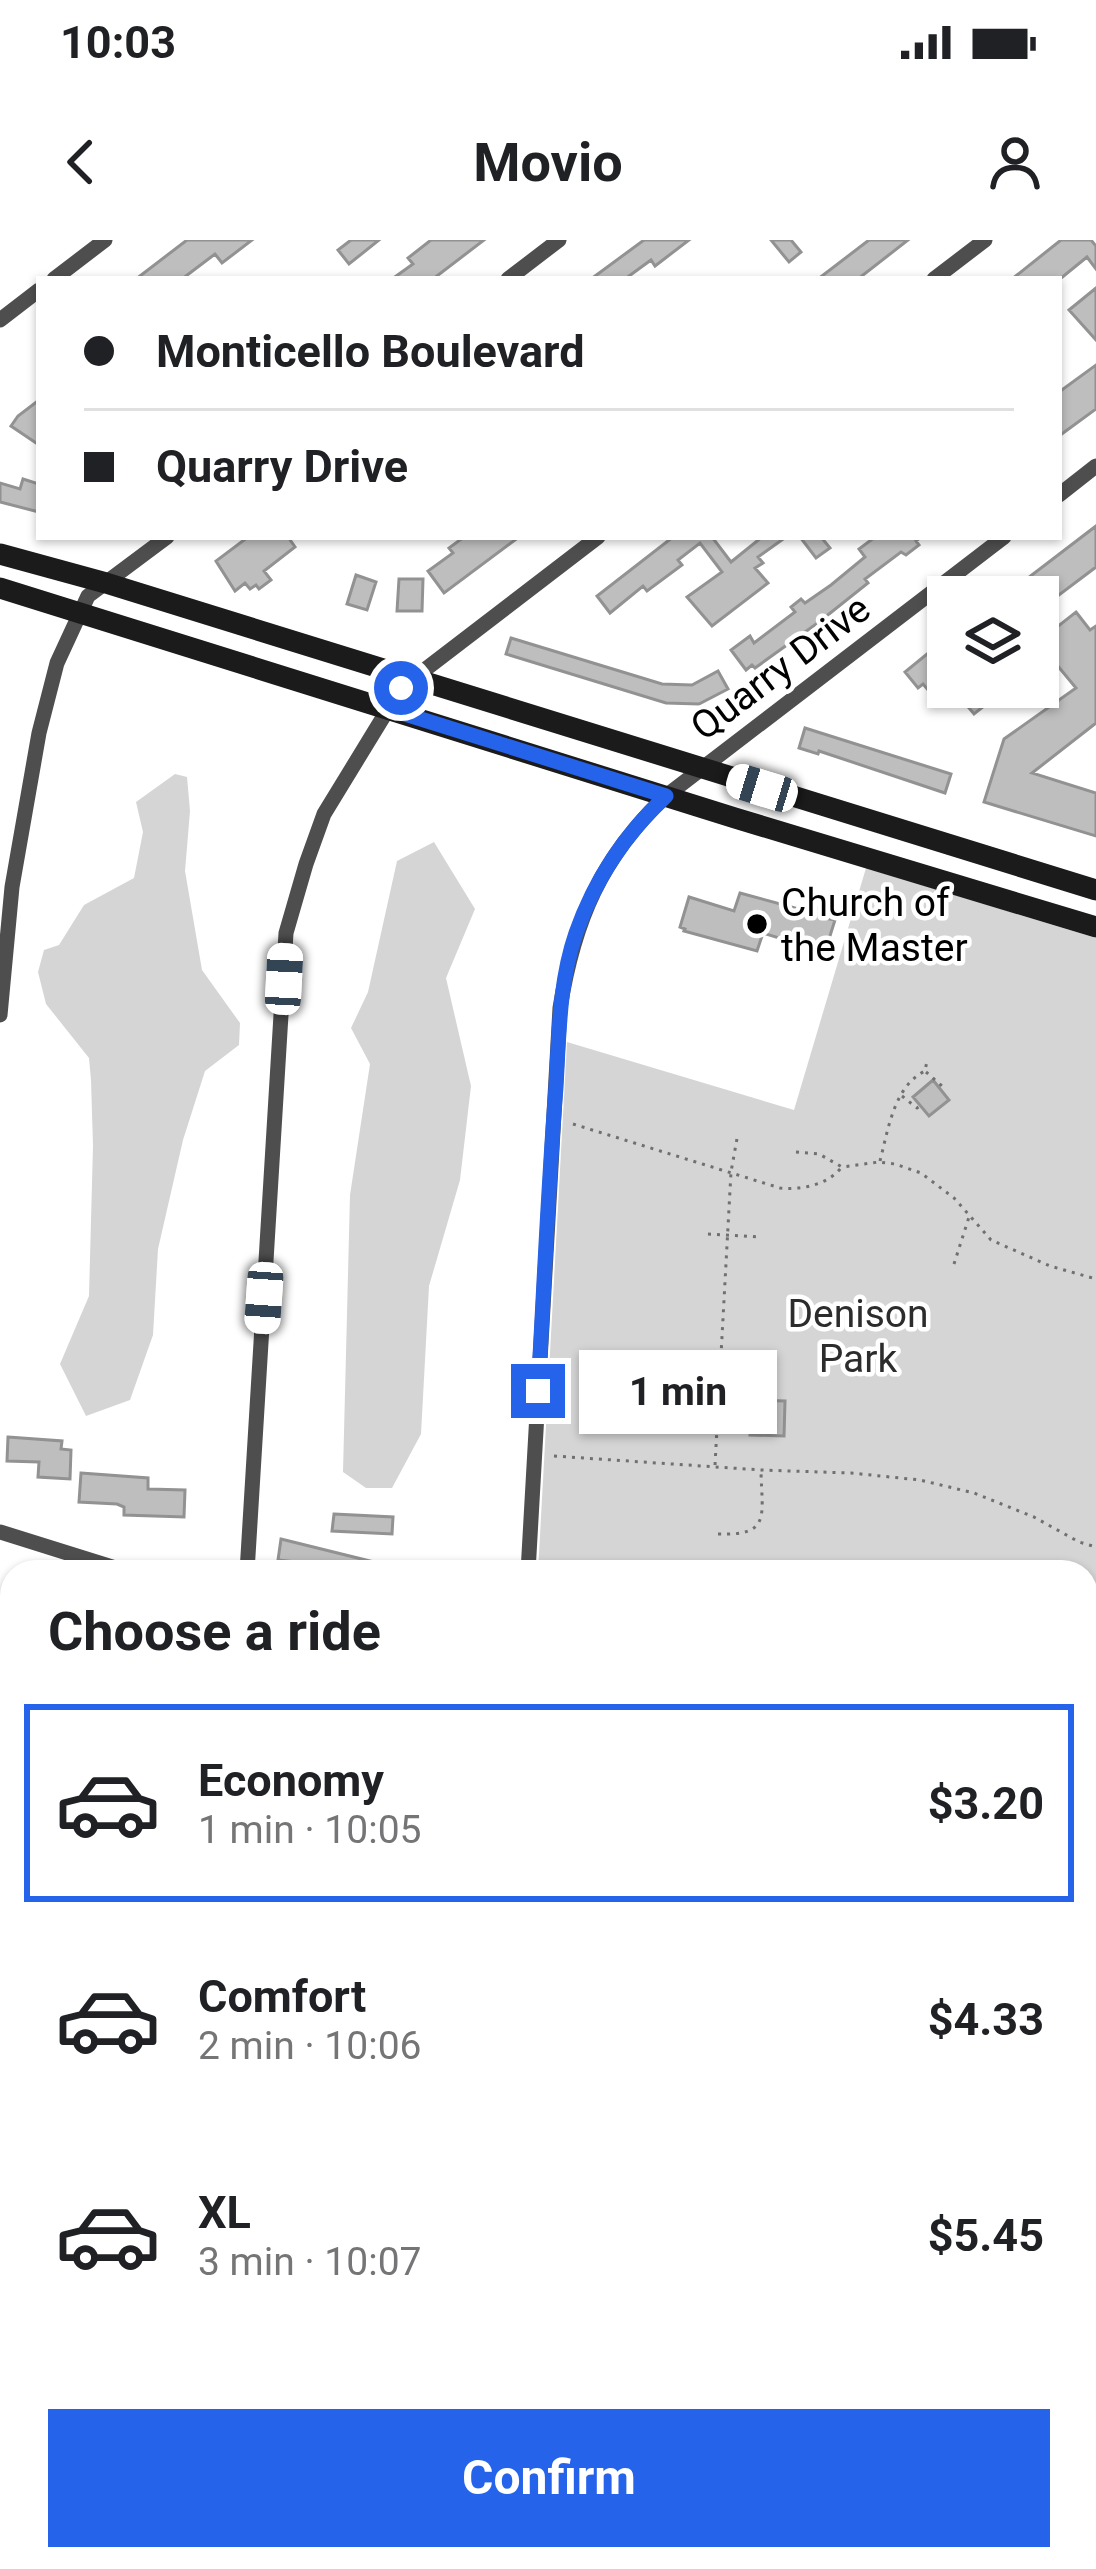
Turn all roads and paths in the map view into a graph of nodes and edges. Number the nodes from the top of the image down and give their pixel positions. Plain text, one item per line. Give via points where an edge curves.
1 (105, 240) edge
2 (559, 240) edge
3 (985, 240) edge
4 (57, 276) edge
5 (512, 276) edge
6 (938, 276) edge
7 (36, 292) edge
8 (0, 320) edge
9 (1096, 466) edge
10 (1062, 493) edge
11 (163, 540) edge
12 (594, 540) edge
13 (1000, 540) edge
14 (0, 554) edge
15 (0, 587) edge
16 (92, 597) junction
17 (414, 678) junction
18 (389, 709) junction
19 (700, 769) junction
20 (666, 796) junction
21 (1096, 890) edge
22 (1096, 927) edge
23 (0, 1016) edge
24 (927, 1061) dead end
25 (925, 1071) junction
26 (939, 1088) dead end
27 (901, 1095) junction
28 (920, 1106) dead end
29 (571, 1123) dead end
30 (739, 1133) dead end
31 (796, 1152) dead end
32 (879, 1162) junction
33 (842, 1167) junction
34 (731, 1172) junction
35 (970, 1216) junction
36 (708, 1234) dead end
37 (727, 1235) junction
38 (760, 1237) dead end
39 (954, 1264) dead end
40 (1096, 1279) edge
41 (552, 1455) dead end
42 (715, 1467) junction
43 (761, 1470) junction
44 (0, 1532) edge
45 (718, 1534) dead end
46 (1096, 1547) edge
47 (90, 1560) edge
48 (248, 1560) edge
49 (529, 1560) edge

1 - 4 street
2 - 5 street
3 - 6 street
7 - 8 street
9 - 10 street
11 - 16 street
12 - 17 street
13 - 19 street, Quarry Drive
14 - 16 main road
15 - 16 main road
16 - 17 main road
16 - 18 main road
16 - 23 street via 57,663 38,733 11,886
17 - 18 street
17 - 19 main road
18 - 20 main road
18 - 48 street via 324,814 286,933
19 - 20 street, Quarry Drive
19 - 21 main road
20 - 22 main road
20 - 49 street, Quarry Drive via 604,872 566,974
24 - 25 path
25 - 26 path
25 - 27 path
27 - 28 path
27 - 32 path
29 - 34 path
30 - 34 path
31 - 33 path
32 - 33 path
32 - 35 path via 921,1173
33 - 34 path via 818,1184 790,1189
34 - 37 path
35 - 39 path
35 - 40 path via 1008,1250
36 - 37 path
37 - 38 path
37 - 42 path
41 - 42 path
42 - 43 path
43 - 45 path via 757,1527
43 - 46 path via 948,1486
44 - 47 street

